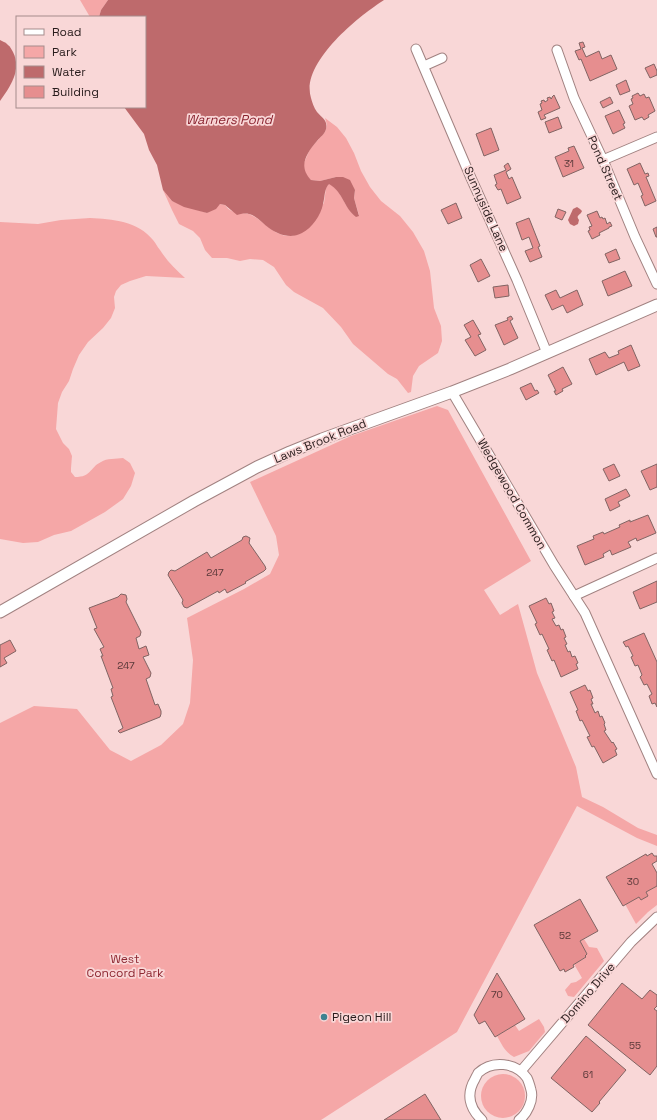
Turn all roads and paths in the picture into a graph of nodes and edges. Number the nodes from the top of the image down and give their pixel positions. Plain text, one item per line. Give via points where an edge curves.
1 (416, 49) dead end
2 (557, 50) dead end
3 (442, 58) dead end
4 (424, 66) junction
5 (657, 137) edge
6 (603, 160) junction
7 (657, 284) edge
8 (657, 305) edge
9 (547, 353) junction
10 (452, 392) junction
11 (657, 558) edge
12 (574, 596) junction
13 (0, 612) edge
14 (657, 774) edge
15 (657, 917) edge
16 (521, 1071) junction
17 (482, 1120) edge
18 (519, 1120) edge

1 - 4 street, Sunnyside Lane
2 - 6 street, Pond Street via 574,98
3 - 4 street
4 - 9 street, Sunnyside Lane
5 - 6 street
6 - 7 street, Pond Street
8 - 9 street, Laws Brook Road
9 - 10 street, Laws Brook Road
10 - 12 street, Wedgewood Common
10 - 13 street, Laws Brook Road via 347,429 257,467
11 - 12 street
12 - 14 street, Wedgewood Common
15 - 16 street, Domino Drive via 631,942
16 - 17 street via 502,1064 490,1066 478,1074 470,1086 470,1102 475,1114
16 - 18 street via 532,1093 529,1108

